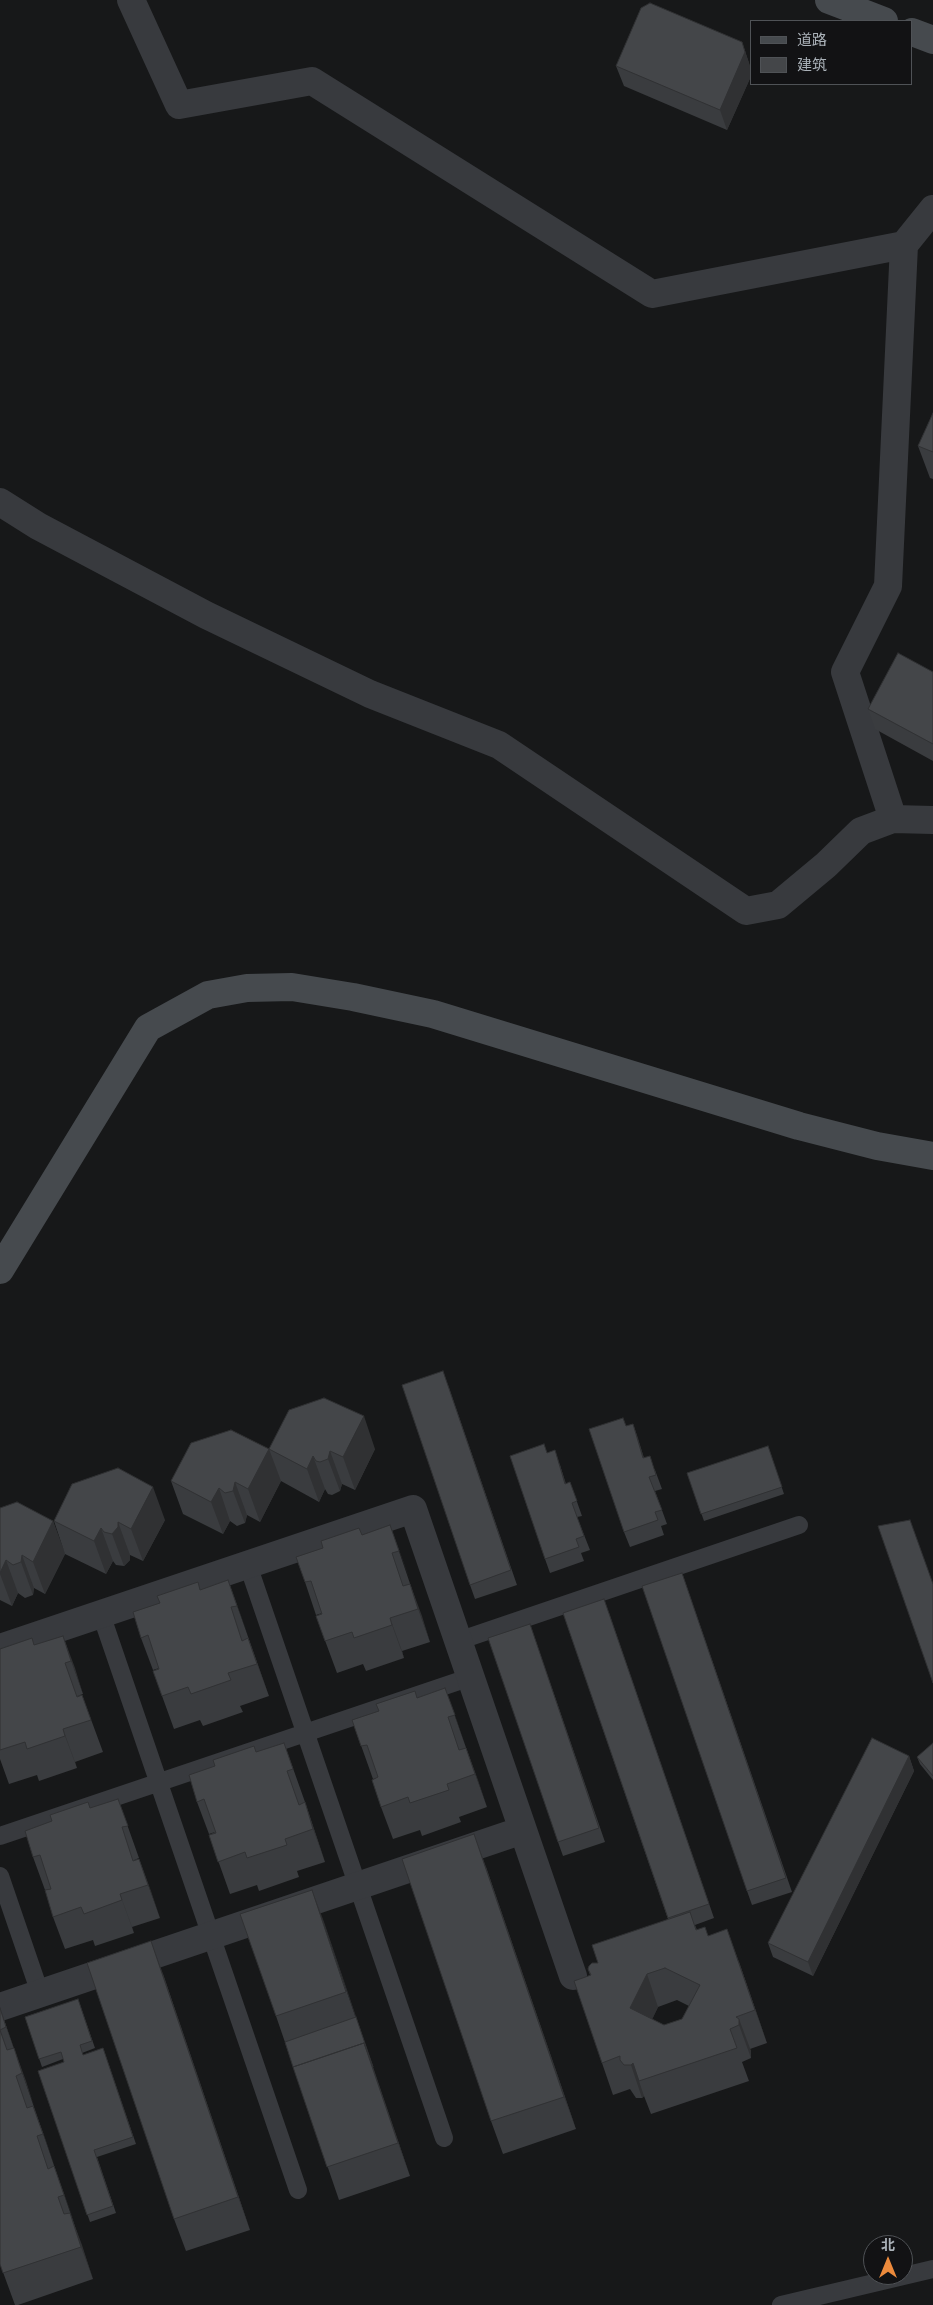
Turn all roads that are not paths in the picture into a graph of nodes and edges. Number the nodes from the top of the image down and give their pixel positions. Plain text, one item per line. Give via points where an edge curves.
1 (131, 0) edge
2 (829, 0) edge
3 (881, 20) edge
4 (913, 32) edge
5 (933, 40) edge
6 (933, 208) edge
7 (904, 245) junction
8 (0, 502) edge
9 (893, 819) junction
10 (933, 820) edge
11 (933, 1156) edge
12 (0, 1270) edge
13 (799, 1525) dead end
14 (248, 1565) junction
15 (100, 1614) junction
16 (458, 1640) junction
17 (0, 1648) edge
18 (471, 1677) junction
19 (305, 1733) junction
20 (158, 1783) junction
21 (523, 1830) junction
22 (0, 1836) edge
23 (0, 1876) edge
24 (357, 1886) junction
25 (210, 1936) junction
26 (573, 1976) dead end
27 (40, 1993) junction
28 (0, 2007) edge
29 (444, 2138) dead end
30 (298, 2190) dead end
31 (933, 2269) edge
32 (781, 2305) edge

1 - 7 street via 179,105 312,81 652,294
2 - 3 main road
4 - 5 main road
6 - 7 street
7 - 9 street via 888,586 845,672
8 - 9 street via 38,526 206,615 370,694 498,745 746,911 778,905 861,831
9 - 10 street
11 - 12 main road via 799,1126 433,1014 292,987 247,988 208,995 148,1028
13 - 16 lane
14 - 15 street
14 - 16 street via 413,1508
14 - 19 lane
15 - 17 street
15 - 20 lane
16 - 18 street
18 - 19 lane
18 - 21 street
19 - 20 lane
19 - 24 lane
20 - 22 lane
20 - 25 lane
21 - 24 street
21 - 26 street
23 - 27 lane
24 - 25 street
24 - 29 lane
25 - 27 street
25 - 30 lane
27 - 28 street
31 - 32 lane

